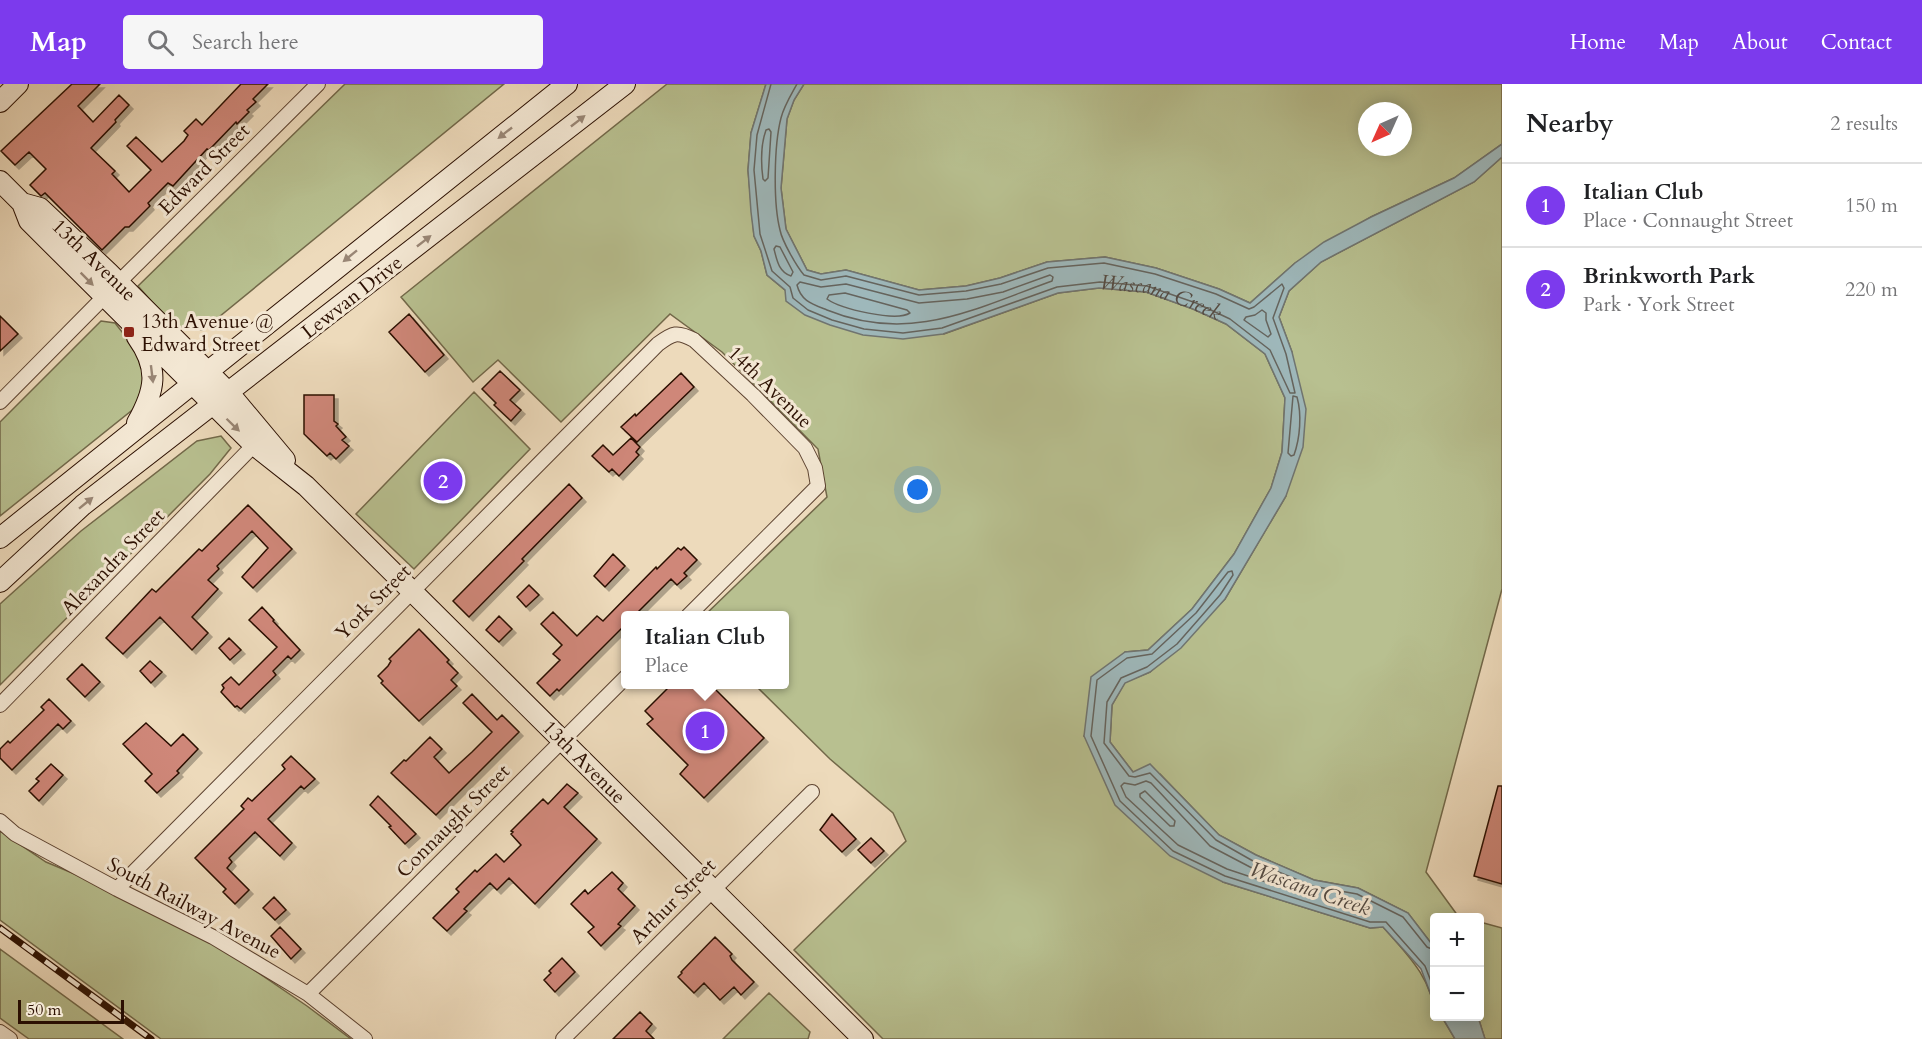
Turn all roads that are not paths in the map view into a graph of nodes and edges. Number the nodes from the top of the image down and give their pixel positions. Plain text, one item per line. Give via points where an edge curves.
1 (18, 84) edge
2 (318, 84) edge
3 (567, 84) edge
4 (625, 84) edge
5 (0, 102) edge
6 (0, 181) edge
7 (22, 203) junction
8 (119, 282) junction
9 (109, 302) junction
10 (658, 344) joint
11 (200, 377) junction
12 (221, 399) junction
13 (0, 402) edge
14 (134, 430) junction
15 (254, 445) junction
16 (306, 486) junction
17 (0, 538) edge
18 (0, 582) edge
19 (412, 591) junction
20 (692, 611) edge
21 (621, 682) edge
22 (0, 705) edge
23 (562, 740) junction
24 (812, 792) dead end
25 (0, 821) edge
26 (117, 889) junction
27 (712, 890) junction
28 (308, 994) junction
29 (0, 1032) edge
30 (10, 1039) edge
31 (365, 1039) edge
32 (563, 1039) edge
33 (861, 1039) edge

1 - 5 main road
2 - 8 street, Edward Street
3 -> 11 main road, Lewvan Drive
12 -> 4 main road, Lewvan Drive
6 - 7 main road, 13th Avenue
7 - 8 main road, 13th Avenue via 40,208
7 -> 9 main road, 13th Avenue via 29,221
8 - 11 main road, 13th Avenue
9 - 11 main road, 13th Avenue
9 - 13 street
9 -> 14 main road via 146,349 152,368 153,386
10 - 19 street, York Street
10 - 20 street, 14th Avenue via 672,334 694,340 806,448 818,486
11 - 12 main road, 13th Avenue
11 - 14 main road, Lewvan Drive
12 -> 15 main road, 13th Avenue
12 - 16 main road, 13th Avenue via 265,435
18 -> 12 main road, Lewvan Drive via 83,505
14 - 17 main road, Lewvan Drive
15 - 16 main road, 13th Avenue
15 - 22 street, Alexandra Street
16 - 19 main road, 13th Avenue
19 - 23 main road, 13th Avenue
19 - 26 street, York Street
21 - 23 street, Connaught Street
23 - 27 main road, 13th Avenue
23 - 28 street, Connaught Street
24 - 27 street, Arthur Street
25 - 26 street, South Railway Avenue via 15,834
26 - 28 street, South Railway Avenue via 213,937
27 - 32 street, Arthur Street
27 - 33 main road, 13th Avenue
28 - 31 street, South Railway Avenue
29 - 30 street

